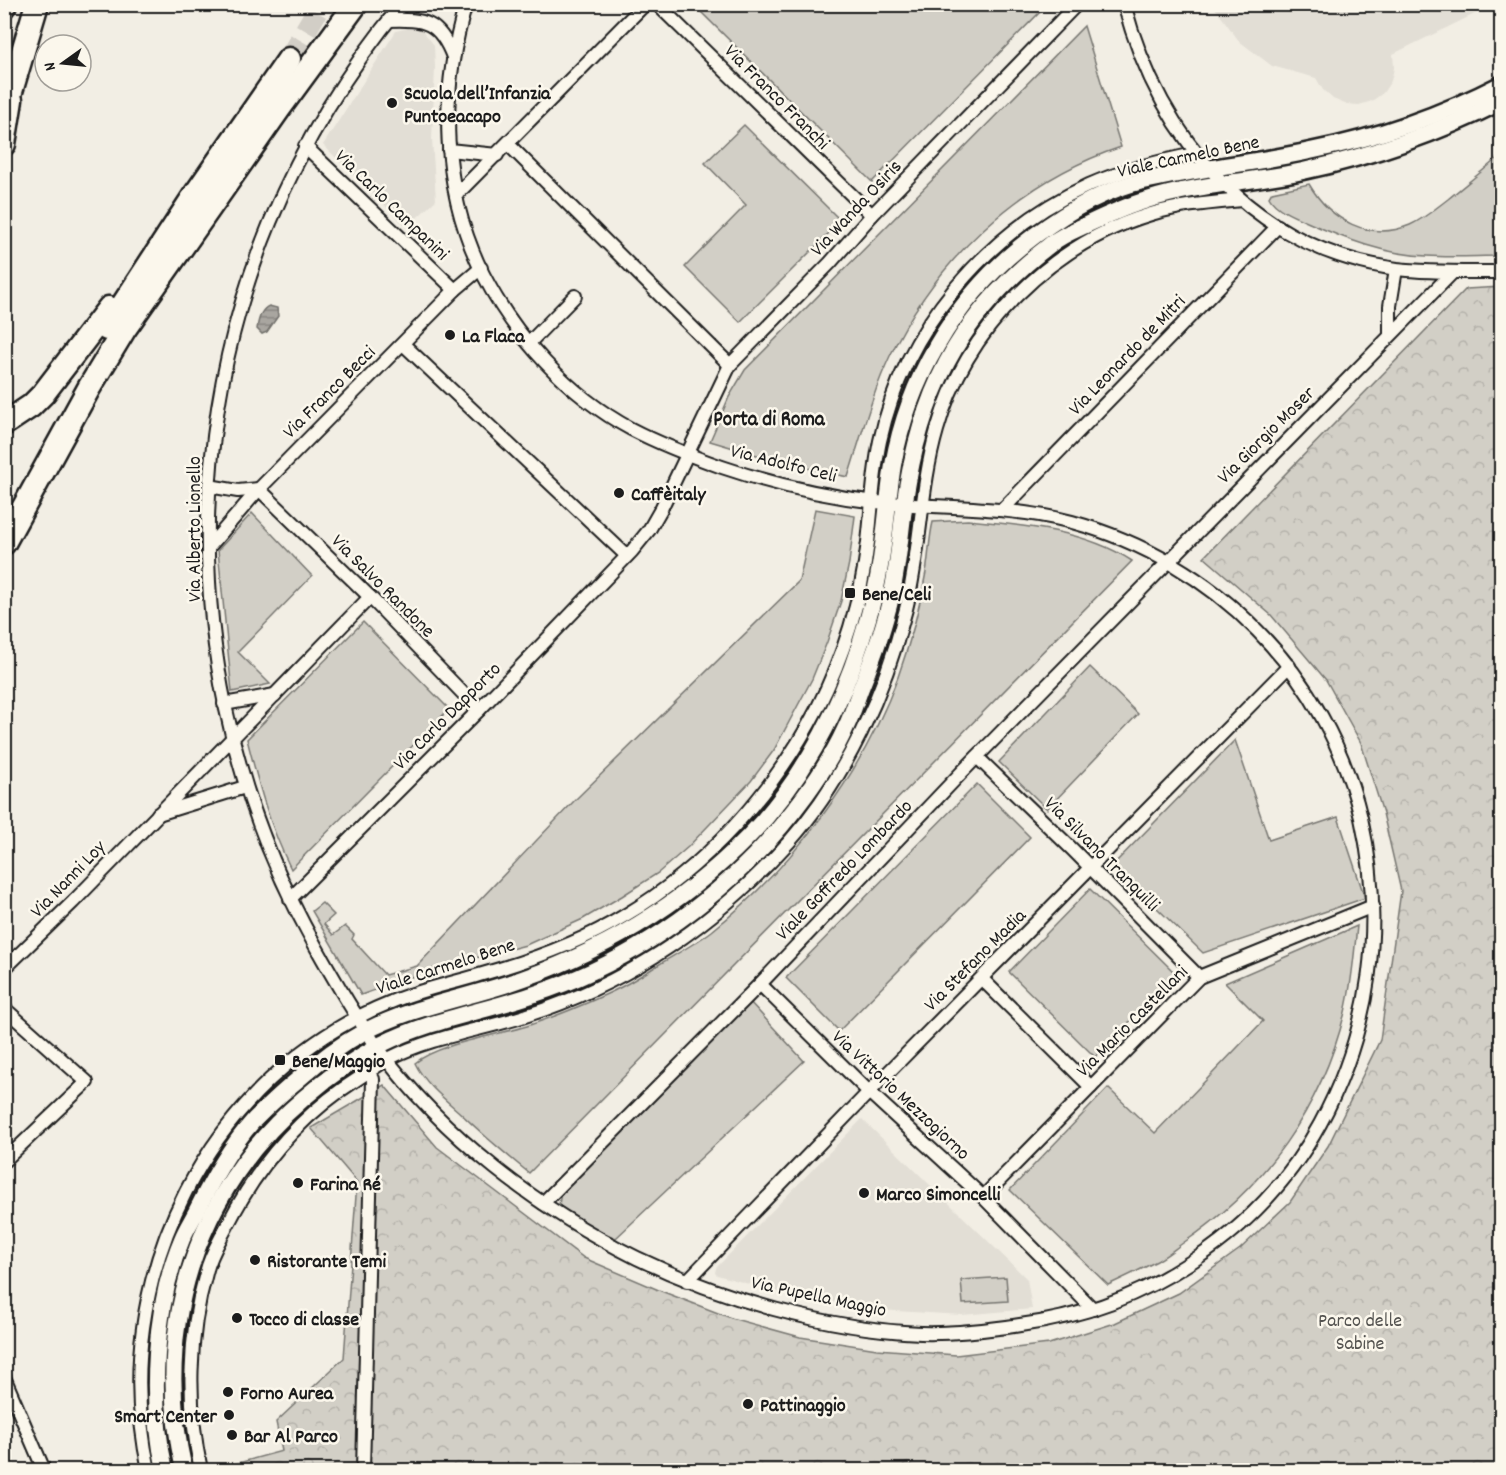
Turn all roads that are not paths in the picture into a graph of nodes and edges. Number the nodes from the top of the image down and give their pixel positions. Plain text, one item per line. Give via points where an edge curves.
1 (37, 4) edge
2 (356, 4) edge
3 (402, 4) edge
4 (466, 4) edge
5 (645, 4) edge
6 (657, 4) edge
7 (1077, 4) edge
8 (1124, 4) edge
9 (389, 20) junction
10 (453, 57) junction
11 (289, 59) tunnel mouth
12 (13, 84) junction
13 (1502, 84) edge
14 (1502, 101) edge
15 (4, 115) edge
16 (4, 144) edge
17 (508, 144) junction
18 (305, 146) junction
19 (449, 150) junction
20 (1196, 154) junction
21 (497, 155) junction
22 (1208, 169) junction
23 (1223, 184) junction
24 (456, 195) junction
25 (194, 196) junction
26 (1241, 200) junction
27 (872, 215) junction
28 (1278, 226) junction
29 (1046, 228) junction
30 (1066, 255) junction
31 (481, 268) junction
32 (1396, 269) junction
33 (1453, 272) junction
34 (1502, 272) edge
35 (455, 290) junction
36 (574, 296) dead end
37 (1390, 335) junction
38 (529, 343) junction
39 (403, 344) junction
40 (914, 349) junction
41 (929, 358) junction
42 (730, 365) junction
43 (952, 369) junction
44 (4, 424) edge
45 (687, 454) junction
46 (209, 486) junction
47 (259, 489) junction
48 (872, 502) junction
49 (897, 504) junction
50 (923, 505) junction
51 (1002, 509) junction
52 (4, 533) edge
53 (4, 543) edge
54 (209, 547) junction
55 (627, 556) junction
56 (1168, 560) junction
57 (369, 597) junction
58 (1289, 666) junction
59 (836, 668) junction
60 (880, 688) junction
61 (852, 691) junction
62 (275, 695) junction
63 (224, 704) junction
64 (479, 710) junction
65 (231, 737) junction
66 (977, 757) junction
67 (245, 787) junction
68 (156, 814) junction
69 (1091, 868) junction
70 (290, 899) junction
71 (1373, 906) junction
72 (543, 955) junction
73 (564, 964) junction
74 (4, 969) edge
75 (1199, 977) junction
76 (575, 980) junction
77 (982, 980) junction
78 (760, 984) junction
79 (558, 1005) junction
80 (4, 1008) edge
81 (362, 1024) junction
82 (382, 1053) junction
83 (373, 1079) dead end
84 (1091, 1087) junction
85 (869, 1092) junction
86 (206, 1155) junction
87 (4, 1161) edge
88 (228, 1169) junction
89 (251, 1183) junction
90 (983, 1197) junction
91 (543, 1203) junction
92 (687, 1281) junction
93 (1093, 1309) junction
94 (4, 1377) edge
95 (44, 1470) edge
96 (149, 1470) edge
97 (165, 1470) edge
98 (184, 1470) edge
99 (201, 1470) edge
100 (363, 1470) edge

1 - 12 highway
2 - 53 highway via 124,330
3 - 9 street, Via Alberto Lionello
4 - 10 street, Via Adolfo Celi
5 - 17 street
6 - 27 street, Via Franco Franchi
7 - 27 street, Via Wanda Osiris
8 - 20 street via 1150,80
9 - 10 street via 430,23 443,36
9 - 18 street, Via Alberto Lionello via 354,67
10 - 19 street, Via Adolfo Celi via 448,88
11 - 25 highway
12 - 15 highway
12 - 16 highway
13 - 22 street, Viale Carmelo Bene via 1464,103 1346,143
14 - 23 street, Viale Carmelo Bene via 1446,127 1353,159 1291,174
17 - 21 street
17 - 42 street
18 - 35 street, Via Carlo Campanini
18 - 46 street, Via Alberto Lionello via 273,214 235,321 220,389
19 - 21 street
19 - 24 street, Via Adolfo Celi
20 - 22 street
20 - 29 street, Viale Carmelo Bene via 1142,166 1065,198
21 - 24 street
22 - 23 street
22 - 29 street, Viale Carmelo Bene via 1131,184 1093,200
23 - 26 street
23 - 29 street, Viale Carmelo Bene
24 - 31 street, Via Adolfo Celi via 465,231
25 - 44 highway via 50,386 31,406
25 - 52 highway via 92,356 38,454
26 - 28 street
26 - 30 street, Viale Carmelo Bene via 1192,204 1154,213 1109,231
27 - 42 street, Via Wanda Osiris
28 - 32 street via 1326,250
28 - 51 street, Via Leonardo de Mitri
29 - 30 street
29 - 40 street, Viale Carmelo Bene via 975,265
29 - 41 street, Viale Carmelo Bene via 1013,253 980,286
29 - 43 street, Viale Carmelo Bene via 966,330
30 - 43 street, Viale Carmelo Bene via 1012,301
31 - 35 street, Via Franco Becci
31 - 38 street, Via Adolfo Celi via 501,306
32 - 33 street
32 - 37 street
33 - 34 street
33 - 37 street, Via Giorgio Moser
35 - 39 street, Via Franco Becci
36 - 38 street
37 - 56 street, Via Giorgio Moser
38 - 45 street, Via Adolfo Celi via 572,387 609,415
39 - 47 street, Via Franco Becci
39 - 55 street
40 - 41 street
40 - 48 street, Viale Carmelo Bene via 884,427
41 - 49 street, Viale Carmelo Bene via 905,417 892,473
42 - 45 street, Via Wanda Osiris
43 - 49 street, Viale Carmelo Bene via 928,402
43 - 50 street, Viale Carmelo Bene
45 - 48 street, Via Adolfo Celi via 776,483
45 - 55 street, Via Carlo Dapporto via 656,519
46 - 47 street
46 - 54 street, Via Alberto Lionello
47 - 54 street, Via Franco Becci
47 - 57 street, Via Salvo Randone
48 - 49 street, Via Adolfo Celi
48 - 59 street, Viale Carmelo Bene via 862,580
49 - 50 street, Via Pupella Maggio
49 - 61 street, Viale Carmelo Bene via 891,596 882,632
50 - 51 street, Via Pupella Maggio
50 - 60 street, Viale Carmelo Bene via 907,603
51 - 56 street, Via Pupella Maggio via 1089,528
54 - 63 street, Via Alberto Lionello via 213,625
55 - 64 street, Via Carlo Dapporto
56 - 58 street, Via Pupella Maggio via 1240,615
56 - 66 street, Viale Goffredo Lombardo
57 - 62 street, Via Nanni Loy
57 - 64 street, Via Salvo Randone
58 - 69 street, Via Stefano Madia
58 - 71 street, Via Pupella Maggio via 1321,714 1349,776 1364,830
59 - 61 street
59 - 72 street, Viale Carmelo Bene via 790,754 765,789 710,850 624,917
60 - 61 street
60 - 79 street, Viale Carmelo Bene via 861,735 817,808 748,885 654,957
61 - 73 street, Viale Carmelo Bene via 789,786 751,834 714,869 649,919
61 - 76 street, Viale Carmelo Bene via 846,729 817,777 786,820 744,866 667,929
62 - 63 street
62 - 65 street, Via Nanni Loy
63 - 65 street, Via Alberto Lionello
64 - 70 street, Via Carlo Dapporto
65 - 67 street, Via Alberto Lionello
65 - 68 street, Via Nanni Loy
66 - 69 street, Via Silvano Tranquilli
66 - 78 street, Viale Goffredo Lombardo
67 - 68 street, Via Nanni Loy
67 - 70 street, Via Alberto Lionello
68 - 74 street, Via Nanni Loy
69 - 75 street, Via Silvano Tranquilli
69 - 77 street, Via Stefano Madia
70 - 81 street, Via Alberto Lionello
71 - 75 street, Via Mario Castellani
71 - 93 street, Via Pupella Maggio via 1372,959 1363,1017 1342,1080 1300,1158 1257,1211 1214,1247 1157,1282
72 - 73 street, Viale Carmelo Bene
72 - 81 street, Viale Carmelo Bene via 391,1001
73 - 81 street, Viale Carmelo Bene
75 - 84 street, Via Mario Castellani
76 - 79 street, Viale Carmelo Bene
76 - 82 street, Viale Carmelo Bene via 436,1021
77 - 84 street
77 - 85 street, Via Stefano Madia
78 - 85 street, Via Vittorio Mezzogiorno
78 - 91 street, Viale Goffredo Lombardo
79 - 82 street, Viale Carmelo Bene via 412,1049
80 - 87 street via 87,1082
81 - 82 street, Via Pupella Maggio
81 - 86 street, Viale Carmelo Bene via 327,1034 274,1075 238,1111
81 - 88 street, Viale Carmelo Bene via 253,1122
82 - 88 street, Viale Carmelo Bene via 333,1073
82 - 89 street, Viale Carmelo Bene via 304,1119 274,1150
82 - 91 street, Via Pupella Maggio via 460,1137
83 - 100 street
84 - 90 street, Via Mario Castellani
85 - 90 street, Via Vittorio Mezzogiorno
85 - 92 street, Via Stefano Madia
86 - 88 street
86 - 96 street, Viale Carmelo Bene via 169,1225 148,1296 139,1384
88 - 89 street
88 - 97 street, Viale Carmelo Bene via 185,1231 165,1293 155,1394
88 - 98 street, Viale Carmelo Bene via 185,1284 178,1315 173,1388
89 - 99 street, Viale Carmelo Bene via 216,1244 197,1313 192,1407
90 - 93 street, Via Vittorio Mezzogiorno
91 - 92 street, Via Pupella Maggio via 610,1244
92 - 93 street, Via Pupella Maggio via 788,1312 899,1331 978,1331 1037,1323
94 - 95 street

